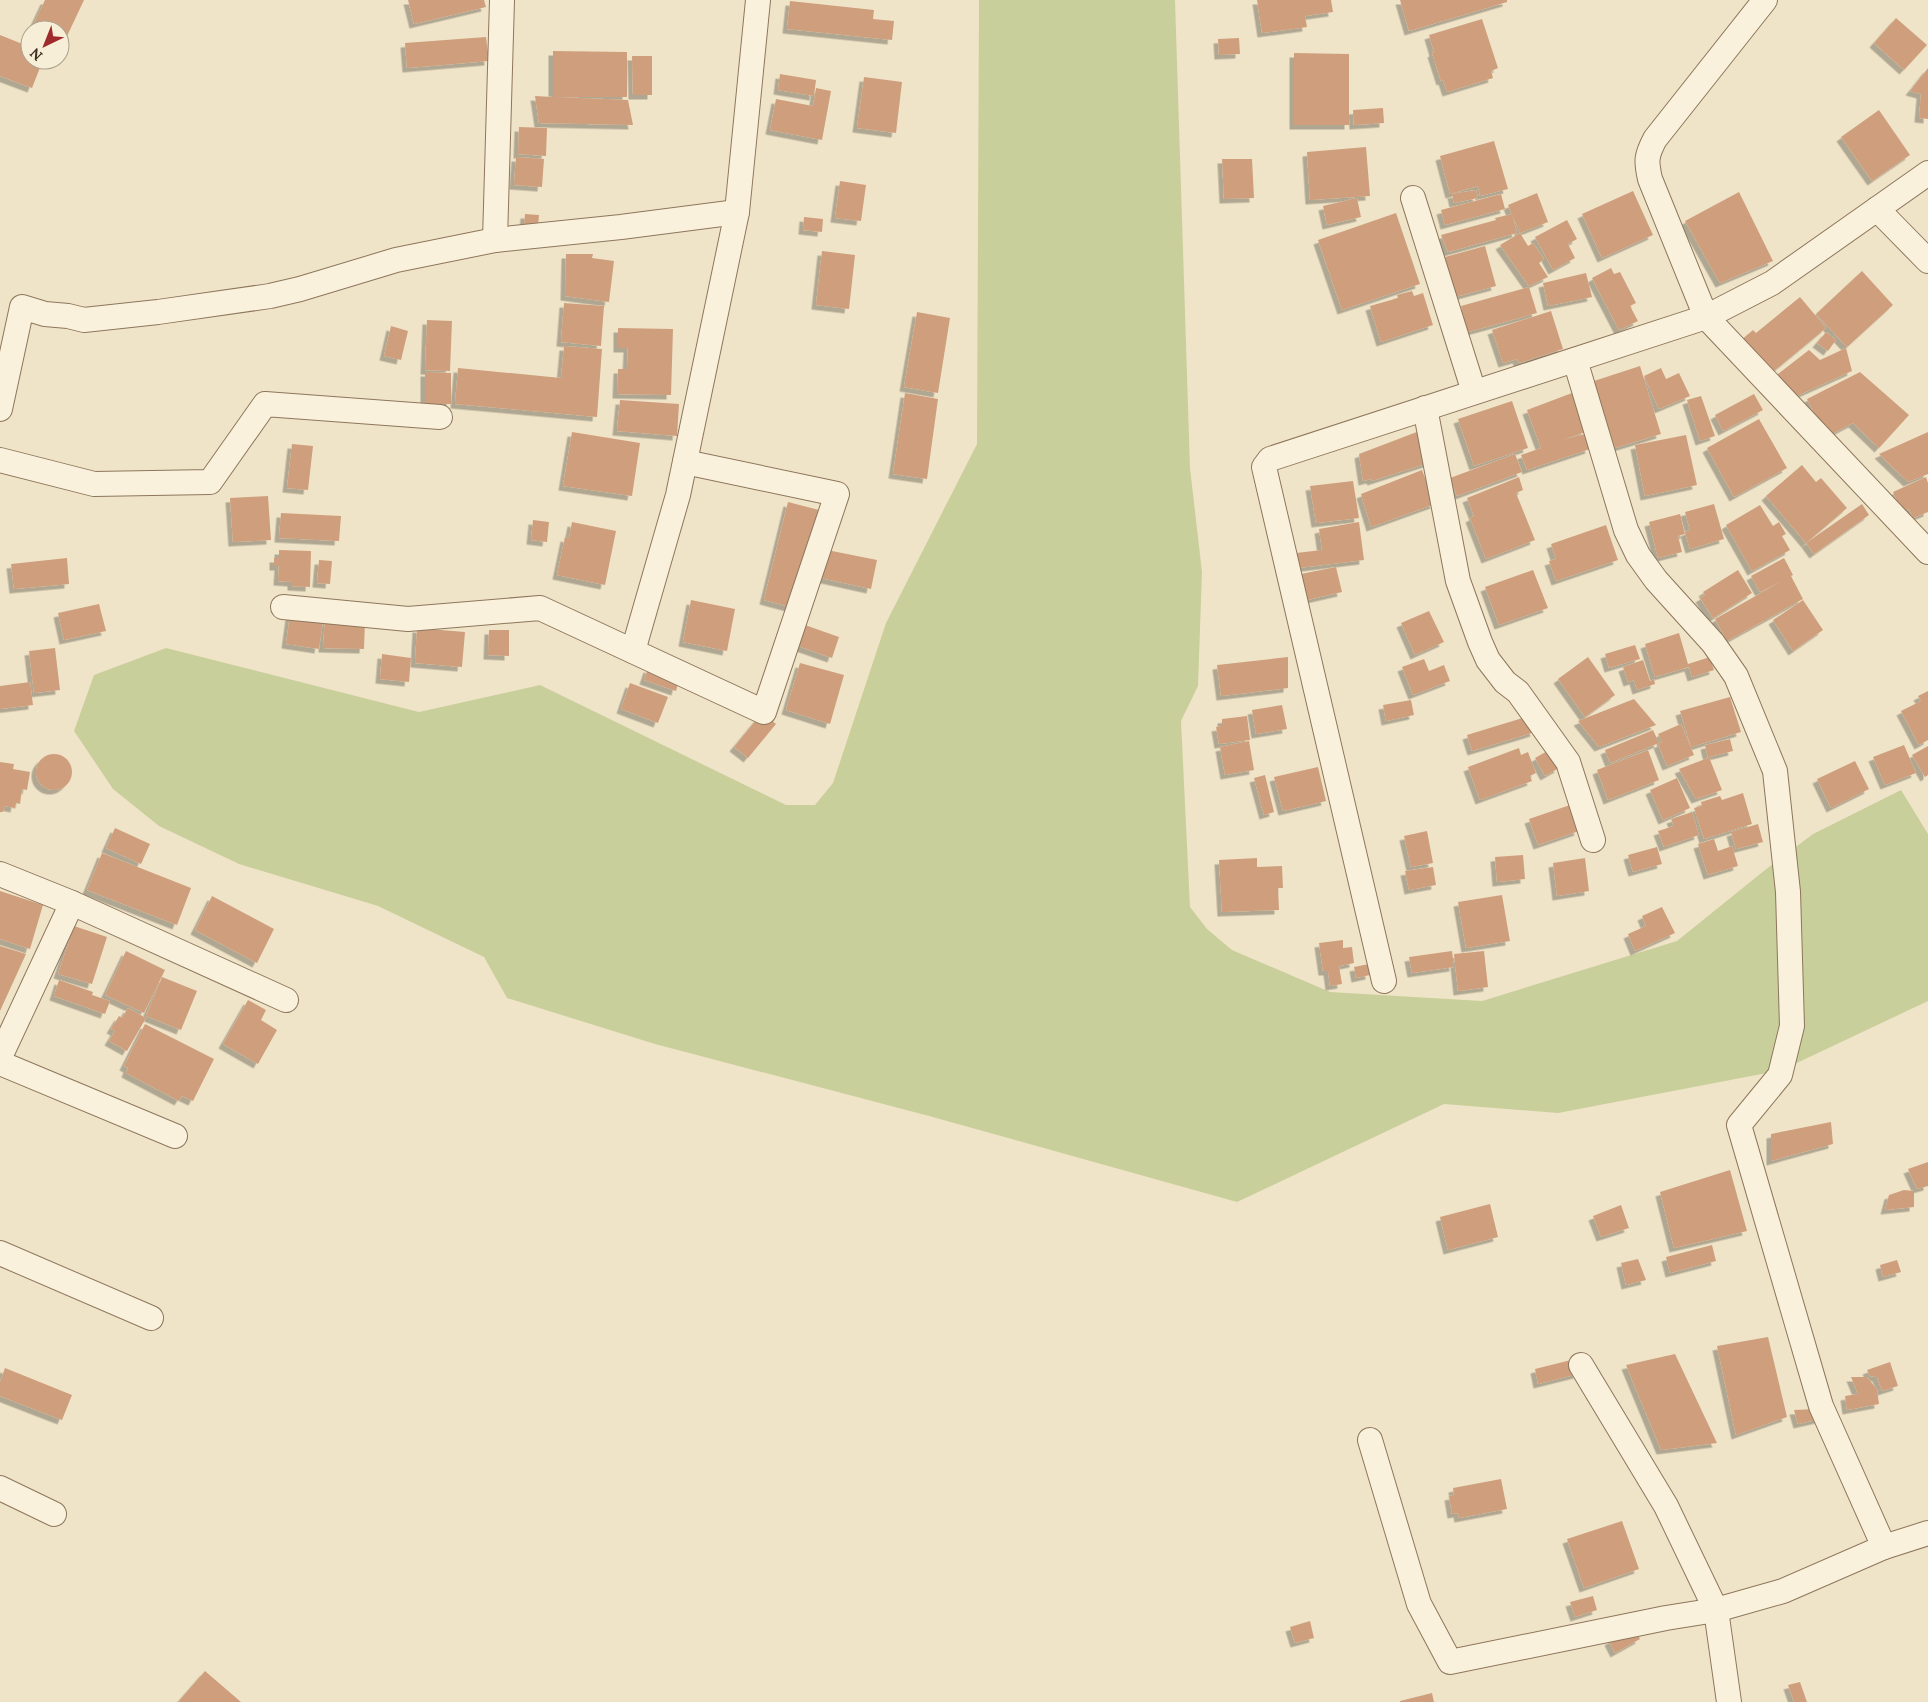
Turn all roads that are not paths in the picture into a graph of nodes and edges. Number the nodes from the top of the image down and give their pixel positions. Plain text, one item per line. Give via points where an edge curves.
1 (502, 0) edge
2 (758, 0) edge
3 (1765, 0) edge
4 (1928, 172) edge
5 (1413, 198) dead end
6 (1877, 209) junction
7 (737, 212) junction
8 (495, 240) junction
9 (1928, 261) edge
10 (1706, 317) junction
11 (1575, 360) junction
12 (1474, 392) junction
13 (1425, 408) junction
14 (0, 409) edge
15 (440, 417) dead end
16 (0, 460) edge
17 (686, 462) junction
18 (1928, 552) edge
19 (282, 607) dead end
20 (633, 651) junction
21 (1594, 840) dead end
22 (0, 874) edge
23 (72, 903) junction
24 (1384, 981) dead end
25 (286, 1000) dead end
26 (0, 1057) edge
27 (0, 1063) edge
28 (175, 1136) dead end
29 (0, 1253) edge
30 (151, 1318) dead end
31 (1581, 1365) dead end
32 (1370, 1440) dead end
33 (0, 1488) edge
34 (54, 1514) dead end
35 (1928, 1533) edge
36 (1884, 1547) junction
37 (1716, 1610) junction
38 (1729, 1702) edge

1 - 8 street
2 - 7 street
3 - 10 street via 1647,154 1650,179
4 - 6 street
5 - 12 street
6 - 9 street
6 - 10 street via 1772,283
7 - 8 street
7 - 17 street
8 - 14 street via 396,260 270,296 158,312 84,320 22,307
10 - 11 street
10 - 18 street
11 - 12 street
11 - 36 street via 1626,530 1638,556 1713,642 1736,676 1775,771 1788,892 1792,1026 1780,1076 1739,1124 1821,1406
12 - 13 street
13 - 21 street via 1458,581 1480,642 1488,660 1505,682 1518,692 1568,762
13 - 24 street via 1270,458 1264,467
15 - 16 street via 266,404 210,482 94,484
17 - 20 street
17 - 20 street via 837,494 764,712
19 - 20 street via 408,619 540,608
22 - 23 street
23 - 25 street
23 - 26 street
27 - 28 street
29 - 30 street
31 - 37 street via 1666,1506
32 - 37 street via 1418,1604 1450,1662
33 - 34 street
35 - 36 street
36 - 37 street via 1783,1591
37 - 38 street

